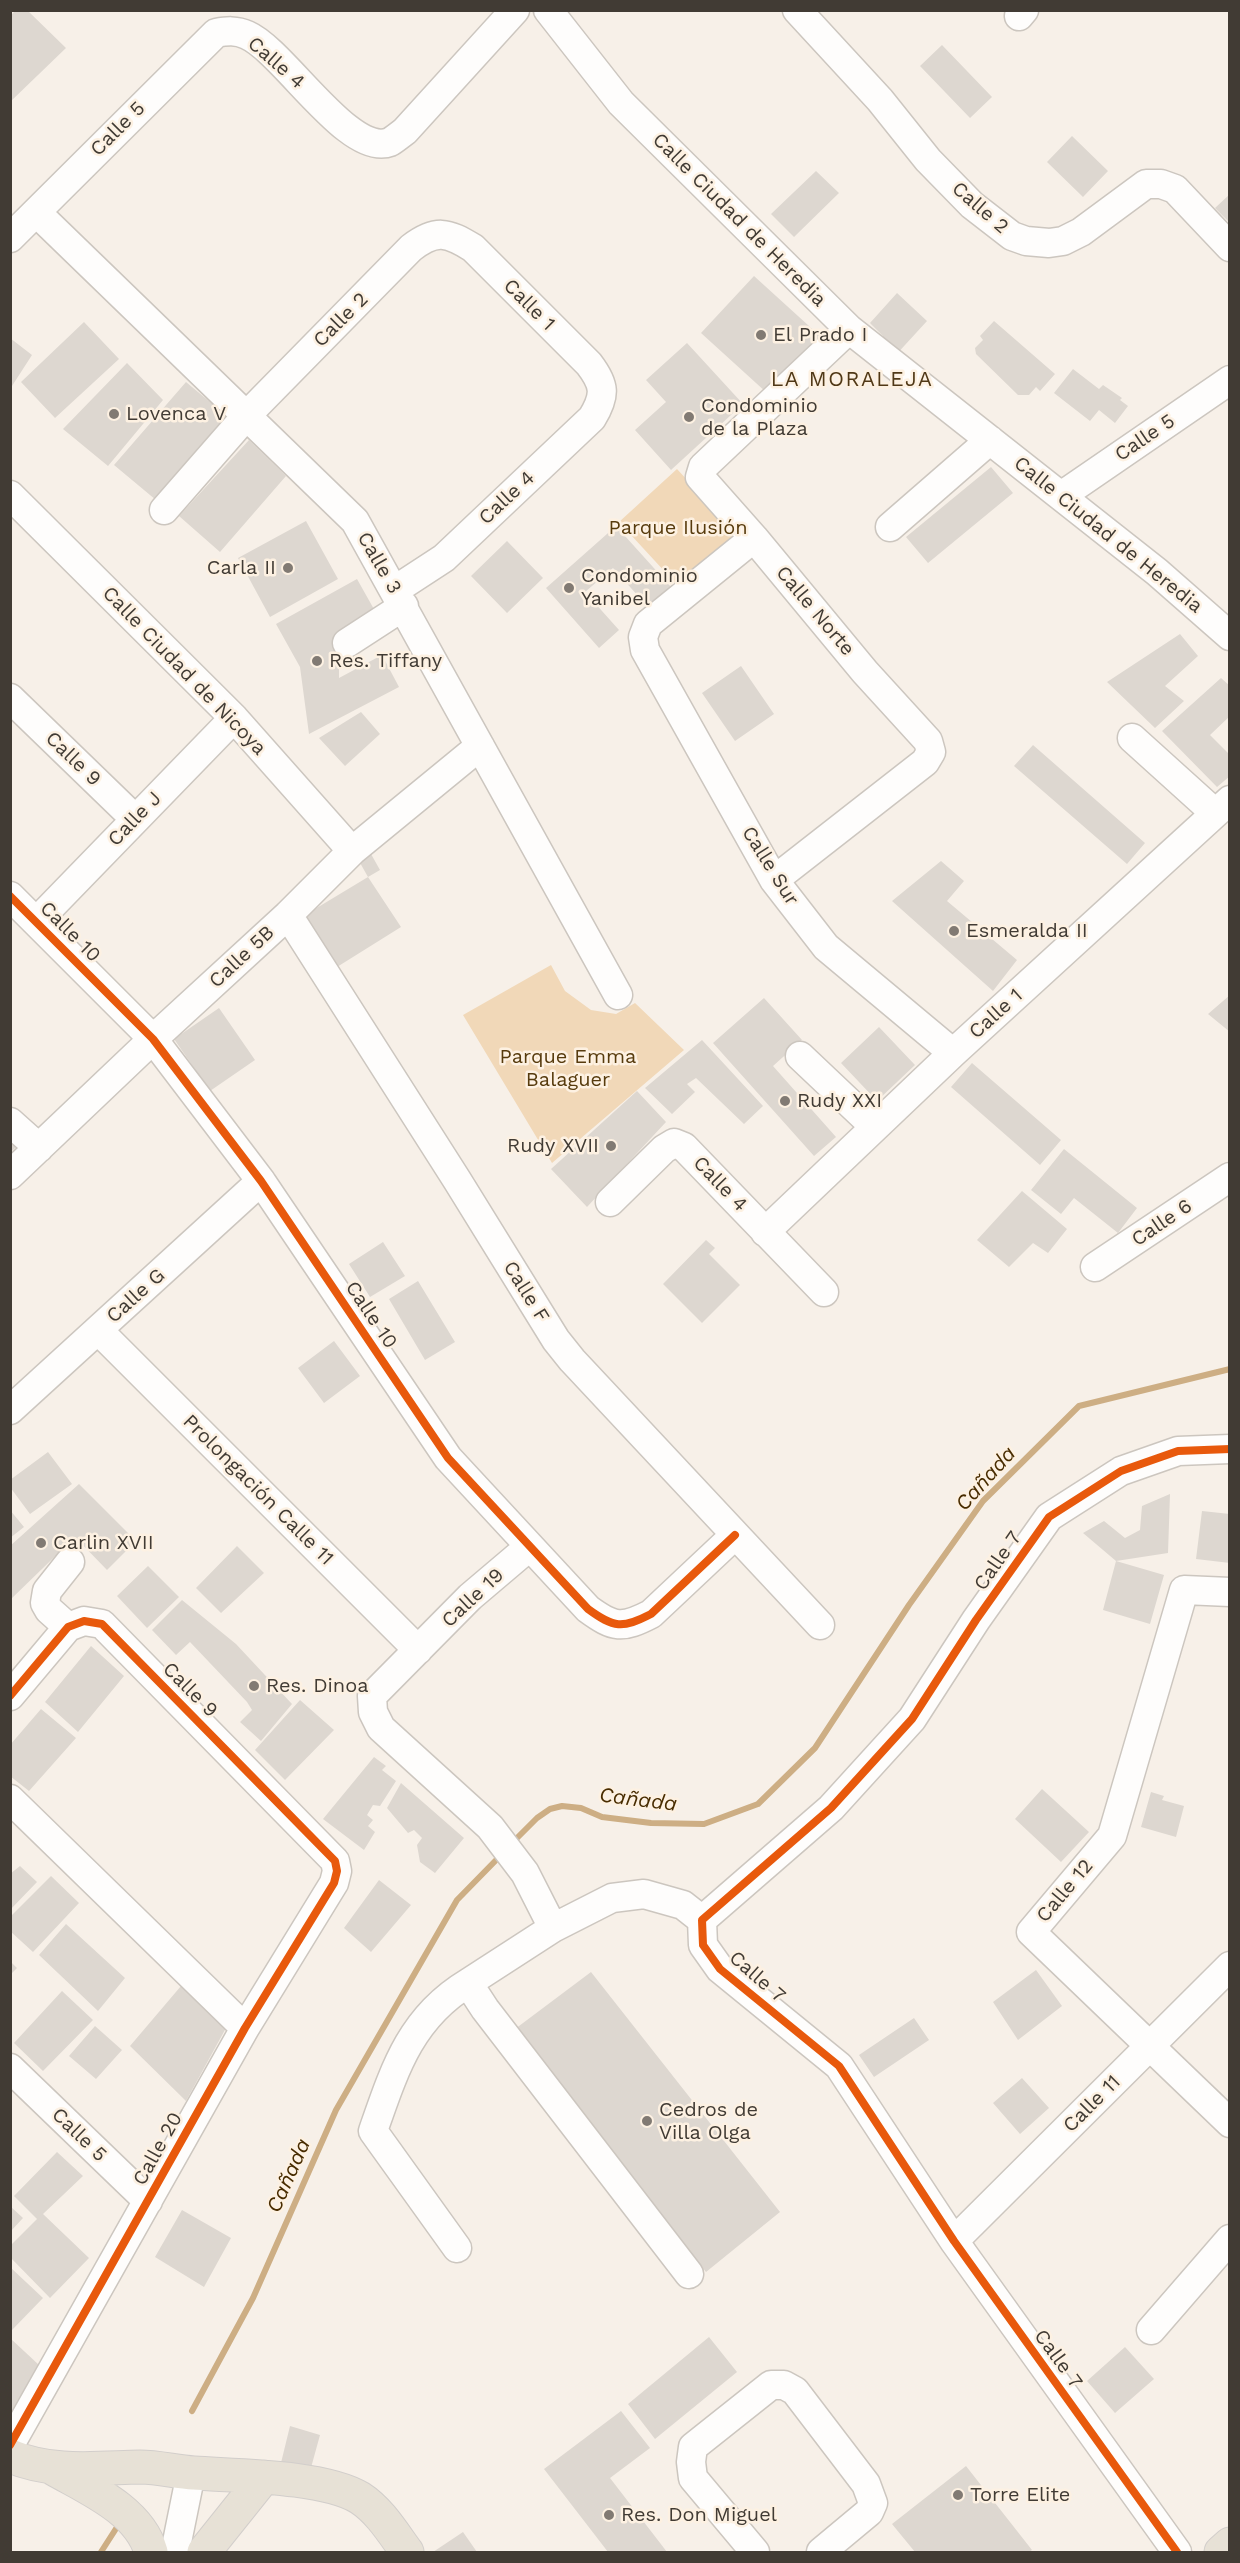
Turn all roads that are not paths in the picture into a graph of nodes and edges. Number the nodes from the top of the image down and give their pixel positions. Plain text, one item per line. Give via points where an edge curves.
1 (515, 10) edge
2 (548, 10) edge
3 (797, 10) edge
4 (231, 30) joint
5 (36, 212) junction
6 (441, 234) joint
7 (10, 238) edge
8 (1230, 247) edge
9 (849, 329) junction
10 (1230, 380) edge
11 (603, 391) joint
12 (246, 415) junction
13 (990, 440) junction
14 (10, 495) edge
15 (1060, 495) junction
16 (164, 510) dead end
17 (890, 527) dead end
18 (754, 538) junction
19 (399, 598) junction
20 (1230, 636) edge
21 (347, 643) dead end
22 (10, 698) edge
23 (234, 718) junction
24 (1132, 738) dead end
25 (480, 746) junction
26 (1222, 807) edge
27 (135, 819) junction
28 (352, 851) junction
29 (774, 880) junction
30 (10, 896) edge
31 (288, 915) junction
32 (37, 921) junction
33 (618, 995) dead end
34 (153, 1039) junction
35 (953, 1053) junction
36 (800, 1056) dead end
37 (10, 1122) edge
38 (875, 1127) junction
39 (39, 1149) junction
40 (10, 1175) edge
41 (1230, 1177) edge
42 (261, 1182) junction
43 (610, 1202) dead end
44 (765, 1232) junction
45 (1095, 1267) dead end
46 (824, 1292) dead end
47 (98, 1330) junction
48 (10, 1410) edge
49 (1230, 1449) edge
50 (735, 1535) junction
51 (529, 1547) junction
52 (70, 1562) dead end
53 (1230, 1592) edge
54 (820, 1625) dead end
55 (68, 1627) junction
56 (418, 1650) junction
57 (10, 1696) edge
58 (10, 1799) edge
59 (337, 1871) joint
60 (702, 1920) junction
61 (553, 1928) junction
62 (1230, 1966) edge
63 (468, 1983) junction
64 (245, 2028) junction
65 (1149, 2046) junction
66 (10, 2068) edge
67 (1230, 2123) edge
68 (148, 2201) junction
69 (1230, 2239) edge
70 (954, 2241) junction
71 (457, 2248) dead end
72 (689, 2274) dead end
73 (1151, 2330) dead end
74 (10, 2445) edge
75 (10, 2456) edge
76 (54, 2469) junction
77 (191, 2473) junction
78 (264, 2477) junction
79 (1230, 2544) edge
80 (151, 2553) edge
81 (175, 2553) edge
82 (204, 2553) edge
83 (407, 2553) edge
84 (755, 2553) edge
85 (821, 2553) edge
86 (1177, 2553) edge
87 (1221, 2553) edge

1 - 4 street, Calle 4 via 405,131 390,142 360,138 264,47
2 - 9 street, Calle Ciudad de Heredia via 621,103
3 - 8 street, Calle 2 via 935,167 972,205 1012,236 1026,241 1063,241 1146,184 1161,184 1176,189
4 - 5 street, Calle 5 via 216,33 202,45
5 - 7 street, Calle 5
5 - 12 street, Calle 3
6 - 11 street, Calle 1 via 457,238 473,249 588,364
6 - 12 street, Calle 2 via 425,238 411,249
9 - 13 street, Calle Ciudad de Heredia
9 - 18 street, Calle Norte via 704,467 700,477 706,486
10 - 15 street, Calle 5
11 - 19 street, Calle 4 via 592,418
12 - 16 street, Calle 2
12 - 19 street, Calle 3 via 355,521
13 - 15 street, Calle Ciudad de Heredia
13 - 17 street
14 - 23 street, Calle Ciudad de Nicoya
15 - 20 street, Calle Ciudad de Heredia
18 - 29 street, Calle Sur via 648,624 643,637 645,650
18 - 29 street, Calle Norte via 928,741 931,752 925,762
19 - 21 street, Calle 4
19 - 25 street, Calle 3
22 - 27 street, Calle 9
23 - 27 street, Calle J
23 - 28 street, Calle Ciudad de Nicoya
24 - 26 street
25 - 28 street, Calle 5B
25 - 33 street, Calle 3
26 - 35 street, Calle 1
27 - 32 street, Calle J
28 - 31 street, Calle 5B
29 - 35 street, Calle Sur via 826,947
30 - 32 street, Calle 10
31 - 34 street, Calle 5B
31 - 50 street, Calle F via 556,1340
32 - 34 street, Calle 10
34 - 39 street, Calle 5B
34 - 42 street, Calle 10
35 - 38 street, Calle 1
36 - 38 street
37 - 39 street
38 - 44 street, Calle 1
39 - 40 street, Calle 5B
41 - 45 street, Calle 6
42 - 47 street, Calle G
42 - 51 street, Calle 10 via 448,1458
43 - 44 street, Calle 4 via 674,1143 684,1147
44 - 46 street, Calle 4
47 - 48 street, Calle G
47 - 56 street, Prolongación Calle 11
49 - 60 street, Calle 7 via 1178,1451 1121,1471 1049,1517 912,1719 831,1808
50 - 51 street, Calle 10 via 651,1614 620,1627 588,1609
50 - 54 street, Calle F
51 - 56 street, Calle 19
52 - 55 street via 47,1591 45,1603
53 - 65 street, Calle 12 via 1184,1590 1112,1836 1030,1932
55 - 57 street
55 - 59 street, Calle 9 via 84,1621 102,1624 335,1861
56 - 61 street, Calle 19 via 372,1696 373,1712 381,1728 490,1827 525,1873
58 - 64 street
59 - 64 street, Calle 20 via 334,1883
60 - 61 street via 683,1905 644,1894 612,1898
60 - 70 street, Calle 7 via 703,1945 720,1970 839,2066
61 - 63 street
62 - 65 street, Calle 11
63 - 71 street via 451,1993 417,2029 398,2062 373,2131
63 - 72 street
64 - 68 street, Calle 20
65 - 67 street, Calle 12
65 - 70 street, Calle 11
66 - 68 street, Calle 5
68 - 74 street, Calle 20
69 - 73 street
70 - 86 street, Calle 7
75 - 76 main road
76 - 77 main road via 156,2467
76 - 80 main road via 135,2522
77 - 78 main road
77 - 81 street
78 - 82 main road
78 - 83 main road via 334,2487 359,2498 380,2515
79 - 87 main road
84 - 85 street via 693,2478 691,2462 693,2447 771,2385 784,2385 795,2391 866,2484 873,2503 869,2512

